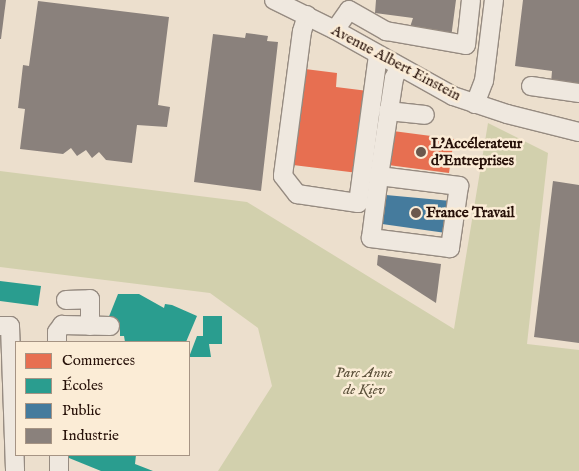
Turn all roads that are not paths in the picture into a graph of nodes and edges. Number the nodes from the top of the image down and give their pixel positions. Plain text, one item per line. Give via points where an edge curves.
1 (274, 0) edge
2 (470, 0) edge
3 (494, 0) edge
4 (307, 15) junction
5 (335, 30) junction
6 (378, 56) junction
7 (399, 68) junction
8 (531, 86) dead end
9 (579, 93) edge
10 (475, 104) junction
11 (388, 111) junction
12 (425, 115) dead end
13 (579, 132) edge
14 (379, 176) junction
15 (66, 300) dead end
16 (0, 326) edge
17 (90, 326) junction
18 (110, 326) dead end
19 (57, 341) edge
20 (58, 456) edge
21 (15, 471) edge
22 (59, 471) edge

1 - 4 street, Avenue Albert Einstein
2 - 5 street via 466,45 386,31 349,10
3 - 10 street via 484,81
4 - 5 street, Avenue Albert Einstein
4 - 6 street via 302,31 283,176 297,194 358,203
5 - 6 street, Avenue Albert Einstein
6 - 7 street, Avenue Albert Einstein
7 - 10 street, Avenue Albert Einstein
7 - 11 street
8 - 9 street
10 - 13 street, Avenue Albert Einstein
11 - 12 street
11 - 14 street
14 - 14 street via 371,238 450,248 459,186
15 - 17 street via 90,299
16 - 21 street via 10,326
17 - 18 street
17 - 19 street via 62,325 57,332
20 - 22 street

